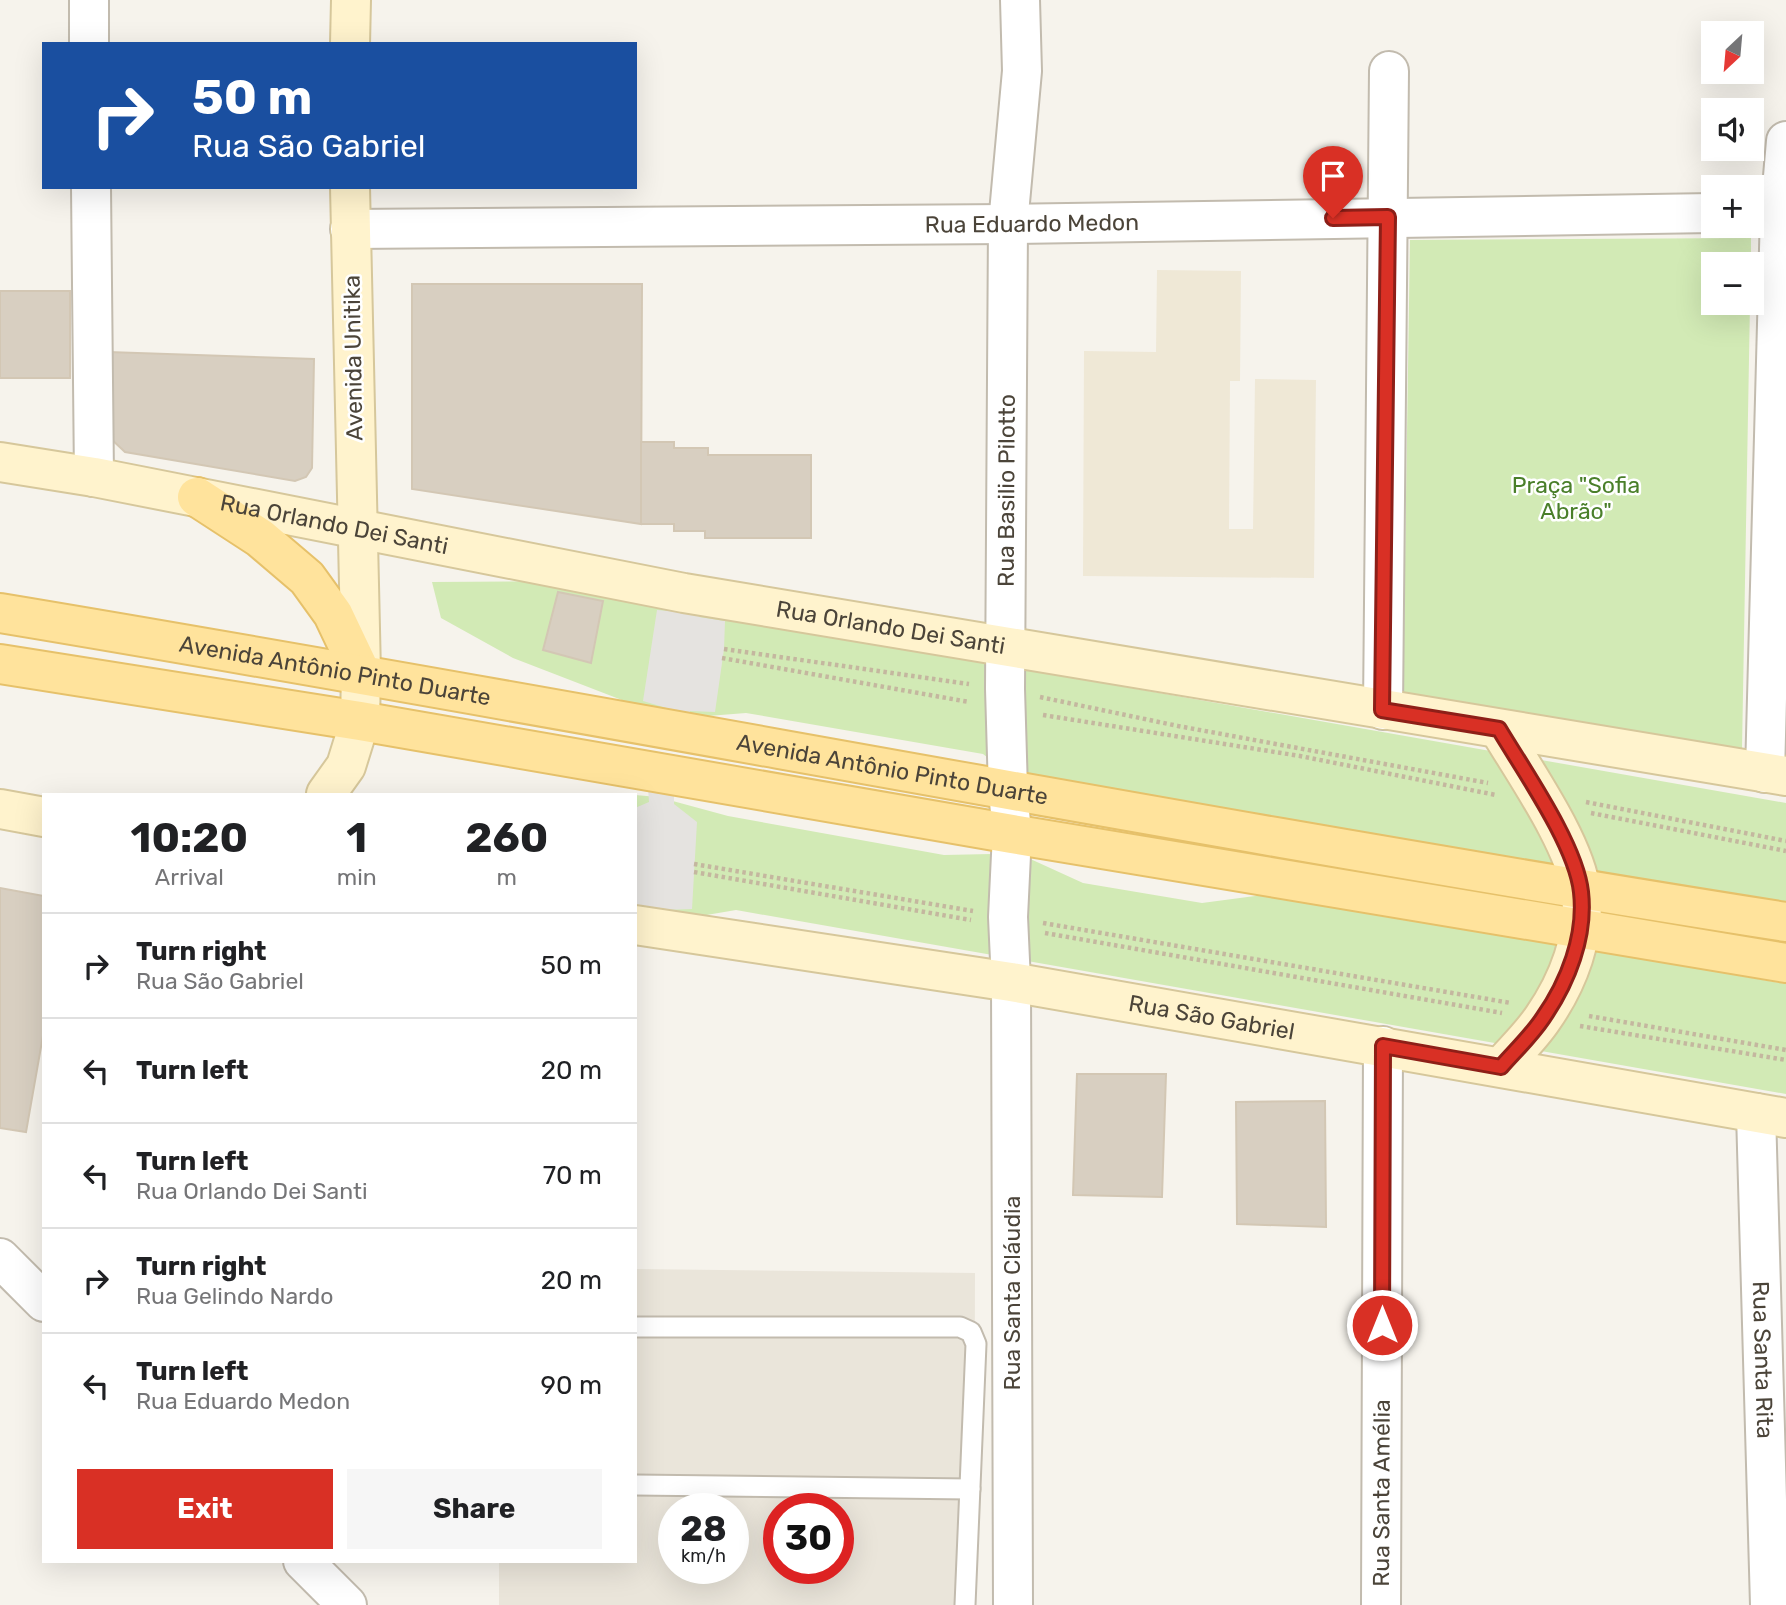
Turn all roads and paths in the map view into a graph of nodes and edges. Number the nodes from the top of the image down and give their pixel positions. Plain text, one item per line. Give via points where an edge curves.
1 (89, 0) edge
2 (351, 0) edge
3 (1020, 0) edge
4 (89, 42) edge
5 (351, 42) edge
6 (1390, 71) dead end
7 (1786, 141) edge
8 (91, 189) edge
9 (350, 189) edge
10 (1701, 213) edge
11 (1772, 213) edge
12 (1388, 217) junction
13 (1008, 223) junction
14 (350, 229) junction
15 (0, 462) edge
16 (94, 477) junction
17 (197, 497) junction
18 (358, 528) junction
19 (0, 613) edge
20 (1005, 646) junction
21 (724, 649) dead end
22 (722, 658) dead end
23 (0, 664) edge
24 (361, 673) junction
25 (1006, 699) junction
26 (1382, 710) junction
27 (360, 720) junction
28 (1499, 729) junction
29 (1776, 775) edge
30 (1007, 790) junction
31 (327, 793) edge
32 (1540, 798) junction
33 (0, 809) edge
34 (42, 817) edge
35 (1012, 834) junction
36 (1786, 841) edge
37 (1786, 851) edge
38 (694, 864) dead end
39 (694, 872) dead end
40 (1581, 890) junction
41 (1008, 922) junction
42 (1786, 922) edge
43 (637, 925) edge
44 (1581, 927) junction
45 (1786, 962) edge
46 (1011, 982) junction
47 (1545, 1014) junction
48 (1383, 1046) junction
49 (1786, 1050) edge
50 (1786, 1060) edge
51 (1501, 1067) junction
52 (1771, 1116) edge
53 (0, 1258) edge
54 (42, 1300) edge
55 (637, 1327) edge
56 (637, 1485) edge
57 (970, 1489) junction
58 (305, 1563) edge
59 (347, 1605) edge
60 (965, 1605) edge
61 (1013, 1605) edge
62 (1381, 1605) edge
63 (1770, 1605) edge

1 - 4 street
2 - 5 main road
3 - 13 street, Rua Basilio Pilotto via 1022,71
6 - 12 street
7 - 11 street
8 - 16 street
9 - 14 main road, Avenida Unitika
10 - 12 street, Rua Eduardo Medon
11 - 29 street
12 - 13 street, Rua Eduardo Medon
12 - 26 street
13 - 14 street, Rua Eduardo Medon
13 - 20 street, Rua Basilio Pilotto
14 - 18 main road, Avenida Unitika
15 - 16 main road, Rua Orlando Dei Santi
16 - 17 main road, Rua Orlando Dei Santi
17 - 18 main road, Rua Orlando Dei Santi
17 - 24 main road via 260,538 307,578 333,614
18 - 20 main road, Rua Orlando Dei Santi via 684,593
18 - 24 main road, Avenida Unitika
19 - 24 main road, Avenida Antônio Pinto Duarte
20 - 25 street, Rua Basilio Pilotto
20 - 26 main road, Rua Orlando Dei Santi
21 - 25 path
22 - 25 path
23 - 27 main road, Avenida Antônio Pinto Duarte
24 - 27 main road, Avenida Unitika
24 - 30 main road, Avenida Antônio Pinto Duarte
25 - 30 street, Rua Basilio Pilotto
25 - 32 path
25 - 32 path via 1178,726
26 - 28 main road, Rua Orlando Dei Santi
27 - 31 main road, Avenida Unitika via 346,766
27 - 35 main road, Avenida Antônio Pinto Duarte
28 - 29 main road, Rua Orlando Dei Santi
28 - 32 main road
30 - 35 street, Rua Basilio Pilotto
30 - 40 main road, Avenida Antônio Pinto Duarte
32 - 36 path
32 - 37 path
32 - 40 main road via 1566,843
33 - 34 main road
35 - 41 street, Rua Basilio Pilotto
35 - 44 main road, Avenida Antônio Pinto Duarte
38 - 41 path
39 - 41 path
40 - 42 main road, Avenida Antônio Pinto Duarte
40 - 44 main road
41 - 46 street, Rua Basilio Pilotto
41 - 47 path
41 - 47 path
43 - 46 main road, Rua São Gabriel
44 - 45 main road, Avenida Antônio Pinto Duarte
44 - 47 main road via 1570,967
46 - 48 main road, Rua São Gabriel
46 - 61 street, Rua Santa Cláudia
47 - 49 path
47 - 50 path
47 - 51 main road
48 - 51 main road, Rua São Gabriel
48 - 62 street, Rua Santa Amélia
51 - 52 main road, Rua São Gabriel
52 - 63 street, Rua Santa Rita
53 - 54 street
55 - 57 lane via 960,1327 971,1332 976,1344
56 - 57 lane
57 - 60 lane
58 - 59 street

